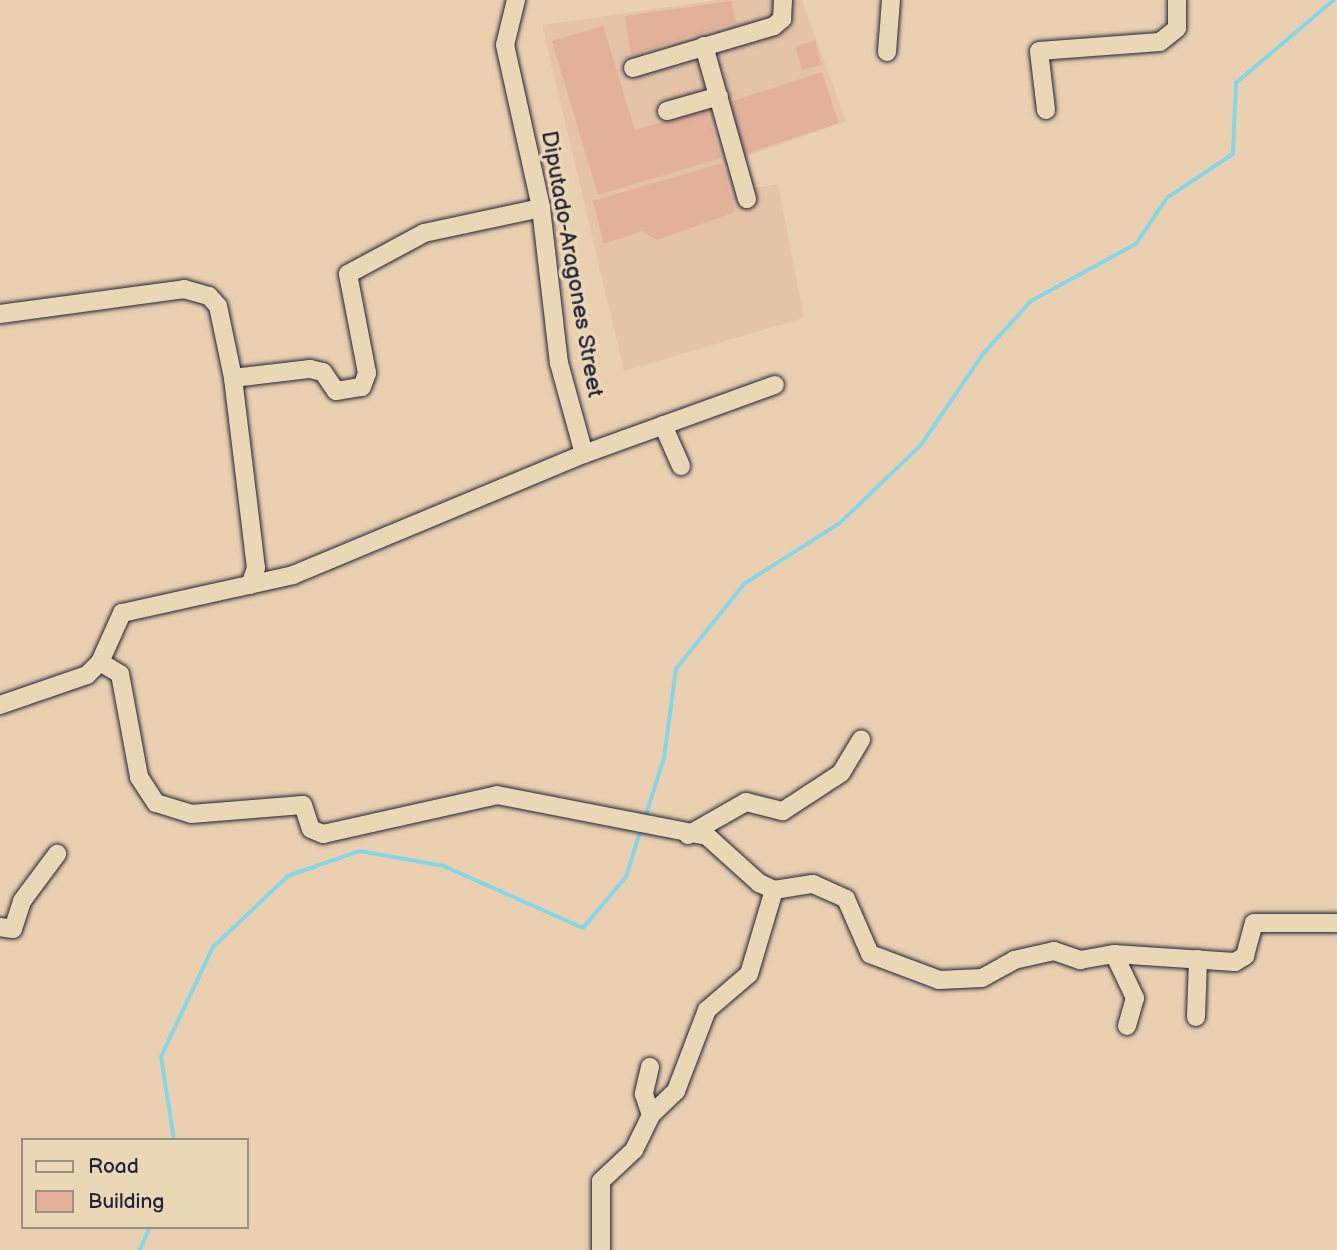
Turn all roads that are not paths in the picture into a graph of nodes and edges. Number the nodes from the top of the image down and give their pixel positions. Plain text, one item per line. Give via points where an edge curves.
1 (516, 0) edge
2 (783, 0) edge
3 (891, 0) edge
4 (1177, 0) edge
5 (705, 46) junction
6 (887, 52) dead end
7 (633, 68) dead end
8 (719, 96) junction
9 (1046, 110) dead end
10 (667, 111) dead end
11 (747, 199) dead end
12 (541, 208) junction
13 (0, 314) edge
14 (233, 378) junction
15 (775, 385) dead end
16 (663, 425) junction
17 (584, 454) junction
18 (681, 466) dead end
19 (250, 585) junction
20 (100, 662) junction
21 (0, 705) edge
22 (861, 740) dead end
23 (688, 835) junction
24 (57, 854) dead end
25 (774, 890) junction
26 (1337, 923) edge
27 (12, 933) edge
28 (1114, 954) junction
29 (1198, 959) junction
30 (1196, 1017) dead end
31 (1127, 1026) dead end
32 (650, 1067) dead end
33 (651, 1115) junction
34 (601, 1250) edge

1 - 12 street, Diputado-Aragones Street via 505,45
2 - 5 street via 782,19 774,26
3 - 6 street
4 - 9 street via 1177,28 1160,42 1039,51
5 - 7 street
5 - 8 street
8 - 10 street
8 - 11 street
12 - 14 street via 424,233 348,274 367,373 362,387 336,391 323,372 310,369
12 - 17 street, Diputado-Aragones Street via 559,363
13 - 14 street via 184,289 209,296 218,306
14 - 19 street via 256,568
15 - 16 street
16 - 17 street
16 - 18 street
17 - 19 street via 293,575
19 - 20 street via 122,613
20 - 21 street via 80,678
20 - 23 street via 120,674 145,791 156,803 191,814 303,805 311,829 323,834 497,795
22 - 23 street via 841,773 783,811 746,802
23 - 25 street via 707,836
24 - 27 street via 22,901
25 - 28 street via 813,884 828,888 846,899 870,954 939,980 982,978 1014,960 1054,951 1080,960
25 - 33 street via 749,974 707,1010 676,1091
26 - 29 street via 1254,923 1241,960
28 - 29 street
28 - 31 street via 1135,998
29 - 30 street
32 - 33 street via 645,1094
33 - 34 street via 634,1150 598,1188

